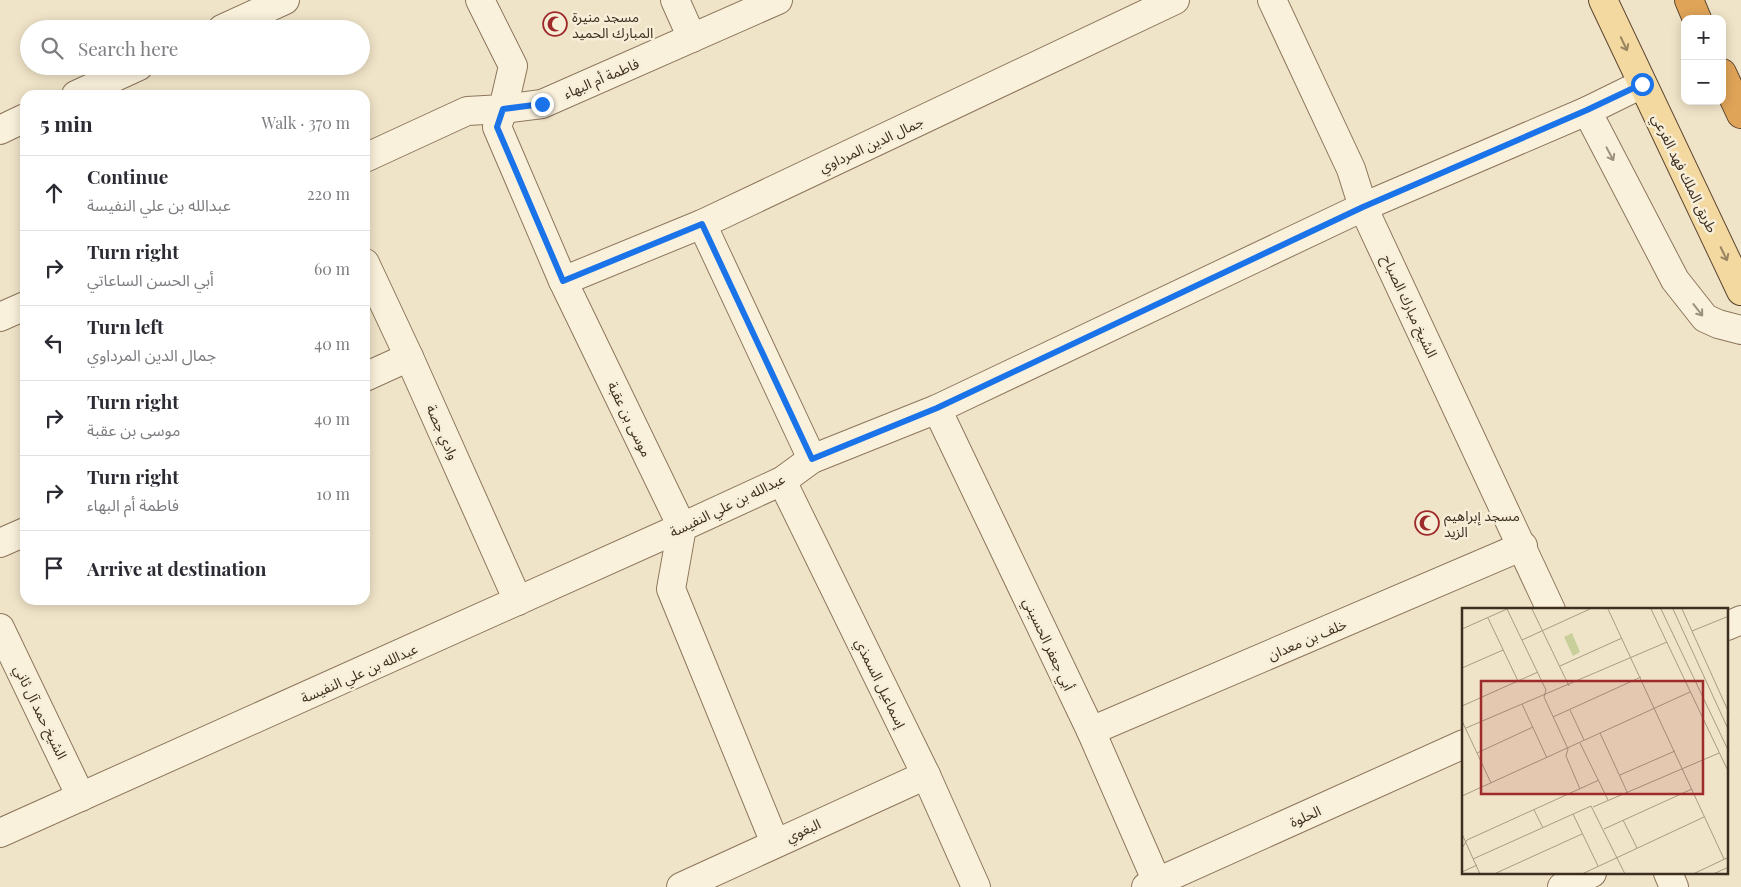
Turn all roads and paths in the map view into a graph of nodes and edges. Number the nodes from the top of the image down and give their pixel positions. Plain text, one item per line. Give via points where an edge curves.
1 (285, 0) edge
2 (480, 0) edge
3 (675, 0) edge
4 (778, 0) edge
5 (1175, 0) edge
6 (1272, 0) edge
7 (1603, 0) edge
8 (1689, 0) edge
9 (1695, 15) edge
10 (242, 20) edge
11 (692, 38) junction
12 (120, 75) edge
13 (1726, 82) edge
14 (1642, 84) junction
15 (87, 90) edge
16 (503, 109) junction
17 (1587, 110) junction
18 (1741, 114) edge
19 (20, 120) edge
20 (0, 130) edge
21 (370, 156) edge
22 (1363, 207) junction
23 (702, 224) junction
24 (370, 274) edge
25 (563, 281) junction
26 (1741, 291) edge
27 (20, 308) edge
28 (0, 317) edge
29 (1741, 330) edge
30 (409, 357) junction
31 (370, 375) edge
32 (937, 408) junction
33 (812, 459) junction
34 (782, 481) junction
35 (682, 527) junction
36 (20, 534) edge
37 (0, 543) edge
38 (1523, 546) junction
39 (518, 602) junction
40 (1550, 608) edge
41 (1741, 620) edge
42 (1728, 626) edge
43 (0, 628) edge
44 (1090, 732) junction
45 (1462, 745) edge
46 (926, 774) junction
47 (81, 797) junction
48 (0, 833) edge
49 (775, 844) junction
50 (1590, 874) edge
51 (1668, 874) edge
52 (1152, 885) edge
53 (681, 887) edge
54 (976, 887) edge
55 (1562, 887) edge
56 (1674, 887) edge

1 - 10 street
2 - 16 street, موسى بن عقبة via 513,66
3 - 11 street
4 - 11 street, فاطمة أم البهاء
5 - 23 street, جمال الدين المرداوي
6 - 22 street, الشيخ مبارك الصباح via 1351,169
7 -> 14 main road, طريق الملك فهد الفرعي
8 - 9 highway
11 - 16 street, فاطمة أم البهاء via 542,104
12 - 15 street
13 - 18 highway
14 - 17 street, عبدالله بن علي النفيسة
14 -> 26 main road, طريق الملك فهد الفرعي
16 - 21 street, فاطمة أم البهاء via 467,110
16 - 25 street, موسى بن عقبة via 497,127
17 - 22 street, عبدالله بن علي النفيسة
17 -> 29 street via 1675,280 1705,318
19 - 20 street
22 - 32 street, عبدالله بن علي النفيسة
22 - 38 street, الشيخ مبارك الصباح
23 - 25 street, جمال الدين المرداوي
23 - 33 street
24 - 30 street, وادي جصة
25 - 35 street, موسى بن عقبة
27 - 28 street
30 - 31 street
30 - 39 street, وادي جصة
32 - 33 street, عبدالله بن علي النفيسة
32 - 44 street, أبي جعفر الحسيني
33 - 34 street, عبدالله بن علي النفيسة
34 - 35 street, عبدالله بن علي النفيسة
34 - 46 street, إسماعيل السمذي
35 - 39 street, عبدالله بن علي النفيسة
35 - 49 street via 671,589
36 - 37 street
38 - 40 street, الشيخ مبارك الصباح
38 - 44 street, خلف بن معدان
39 - 47 street, عبدالله بن علي النفيسة
41 - 42 street
43 - 47 street, الشيخ حمد آل ثاني
44 - 52 street, أبي جعفر الحسيني
45 - 52 street, الحلوة
46 - 49 street, البغوي
46 - 54 street, إسماعيل السمذي
47 - 48 street, عبدالله بن علي النفيسة
49 - 53 street, البغوي
50 - 55 street
51 - 56 street

